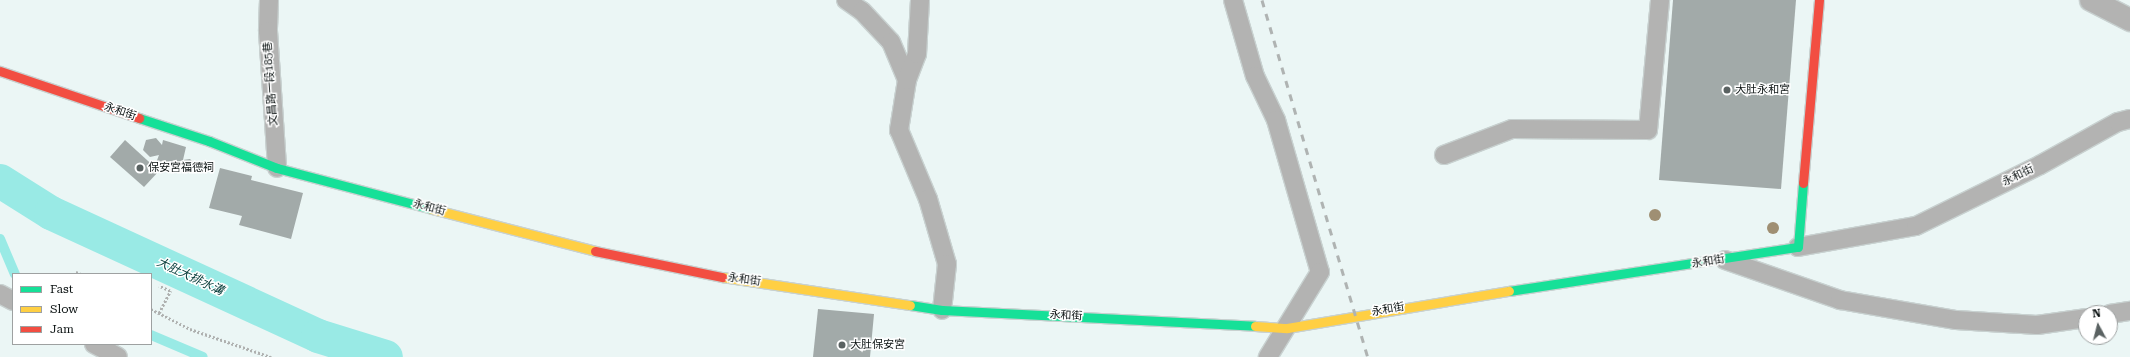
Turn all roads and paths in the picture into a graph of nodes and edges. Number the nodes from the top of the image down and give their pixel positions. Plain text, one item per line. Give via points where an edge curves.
1 (269, 0) edge
2 (846, 0) edge
3 (920, 0) edge
4 (1234, 0) edge
5 (1660, 0) edge
6 (1819, 0) edge
7 (2091, 0) edge
8 (2130, 20) edge
9 (0, 71) edge
10 (907, 80) junction
11 (2130, 119) edge
12 (1444, 155) dead end
13 (277, 168) junction
14 (1798, 247) junction
15 (1724, 260) junction
16 (159, 286) dead end
17 (0, 294) edge
18 (12, 300) edge
19 (152, 310) edge
20 (942, 310) junction
21 (2130, 311) edge
22 (159, 313) junction
23 (2118, 313) edge
24 (2078, 319) edge
25 (1287, 328) junction
26 (96, 345) edge
27 (118, 357) edge
28 (271, 357) edge
29 (1268, 357) edge

1 - 13 lane, 文昌路一段185巷 via 268,31
2 - 10 lane via 862,11 891,42
3 - 10 lane via 917,54
4 - 25 lane via 1255,76 1276,120 1320,272
5 - 12 lane via 1648,130 1512,129
6 - 14 street
7 - 8 street
9 - 13 street, 永和街 via 209,141
10 - 20 lane via 899,130 928,199 946,264
11 - 14 lane, 永和街 via 2118,122 2040,165 1916,226
13 - 20 street, 永和街 via 583,248 715,276
14 - 15 street, 永和街
15 - 24 lane via 1840,300 1956,320 2037,325
15 - 25 street, 永和街 via 1402,307
16 - 22 path via 170,291
17 - 18 lane
19 - 22 path
20 - 25 street, 永和街
21 - 23 lane
22 - 28 path via 190,329
25 - 29 lane
26 - 27 lane

